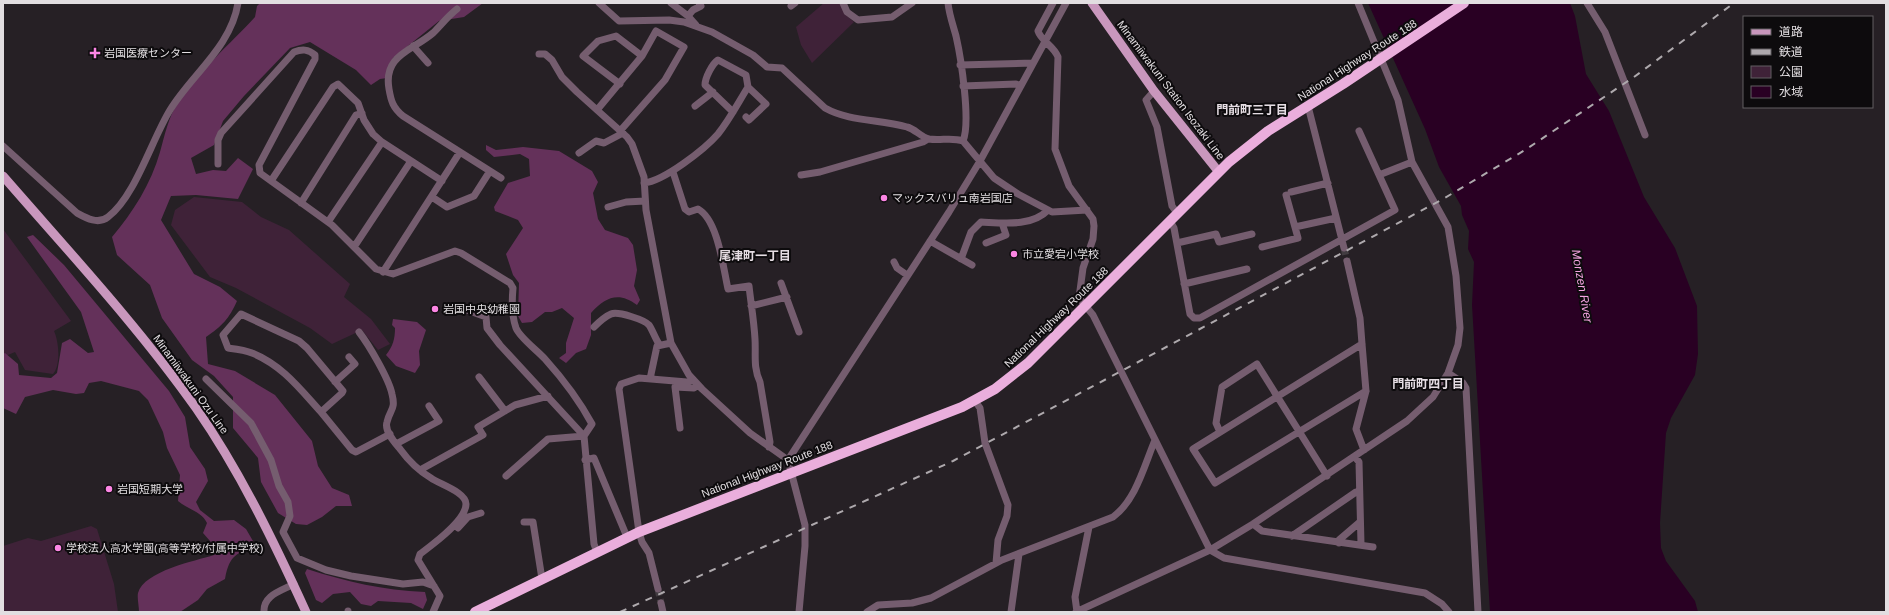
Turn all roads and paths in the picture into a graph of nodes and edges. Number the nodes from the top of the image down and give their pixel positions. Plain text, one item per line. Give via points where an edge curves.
1 (238, 3) edge
2 (598, 3) edge
3 (671, 3) edge
4 (699, 3) edge
5 (843, 3) edge
6 (912, 3) edge
7 (948, 3) edge
8 (1053, 3) edge
9 (1066, 3) edge
10 (1092, 3) edge
11 (1358, 3) edge
12 (1464, 3) edge
13 (1587, 3) edge
14 (457, 9) dead end
15 (688, 16) junction
16 (696, 26) junction
17 (1046, 40) junction
18 (413, 46) junction
19 (539, 54) dead end
20 (642, 56) junction
21 (1384, 56) junction
22 (428, 63) dead end
23 (1033, 63) junction
24 (960, 65) junction
25 (620, 84) junction
26 (963, 86) junction
27 (1021, 86) junction
28 (748, 87) junction
29 (1154, 91) junction
30 (713, 92) junction
31 (695, 106) dead end
32 (1308, 106) junction
33 (597, 110) junction
34 (733, 112) junction
35 (362, 113) junction
36 (746, 117) dead end
37 (1360, 131) dead end
38 (621, 132) junction
39 (1645, 135) dead end
40 (928, 139) junction
41 (963, 141) junction
42 (382, 142) junction
43 (3, 146) edge
44 (460, 152) junction
45 (579, 153) dead end
46 (411, 161) junction
47 (980, 161) junction
48 (1412, 162) junction
49 (218, 164) dead end
50 (490, 171) junction
51 (1218, 171) junction
52 (673, 172) junction
53 (801, 175) dead end
54 (1379, 175) junction
55 (3, 176) edge
56 (501, 178) dead end
57 (271, 180) junction
58 (442, 181) junction
59 (644, 183) junction
60 (1328, 183) junction
61 (432, 197) junction
62 (645, 201) junction
63 (301, 202) junction
64 (608, 207) dead end
65 (1048, 210) junction
66 (1087, 210) junction
67 (1174, 217) junction
68 (1336, 218) junction
69 (328, 222) junction
70 (1002, 222) junction
71 (1295, 227) junction
72 (1252, 234) dead end
73 (1342, 239) junction
74 (930, 241) junction
75 (986, 243) dead end
76 (1177, 243) junction
77 (354, 247) junction
78 (1262, 247) dead end
79 (1344, 248) tunnel mouth
80 (961, 259) junction
81 (1347, 261) tunnel mouth
82 (894, 262) dead end
83 (972, 265) dead end
84 (1247, 269) dead end
85 (383, 272) junction
86 (908, 275) junction
87 (781, 283) dead end
88 (1184, 284) junction
89 (787, 297) junction
90 (751, 306) junction
91 (1085, 306) junction
92 (459, 307) dead end
93 (594, 327) dead end
94 (359, 332) dead end
95 (799, 332) dead end
96 (671, 343) junction
97 (659, 344) junction
98 (1362, 344) junction
99 (350, 357) dead end
100 (1448, 373) junction
101 (479, 377) dead end
102 (206, 379) dead end
103 (650, 379) junction
104 (335, 382) junction
105 (696, 383) junction
106 (1366, 391) junction
107 (548, 396) junction
108 (1277, 397) junction
109 (976, 401) junction
110 (429, 406) dead end
111 (505, 411) junction
112 (321, 412) junction
113 (680, 428) dead end
114 (1220, 432) junction
115 (1299, 432) junction
116 (390, 434) junction
117 (584, 436) junction
118 (1155, 440) junction
119 (396, 444) junction
120 (769, 447) junction
121 (1364, 450) junction
122 (1355, 457) junction
123 (585, 460) junction
124 (788, 460) junction
125 (420, 470) junction
126 (791, 472) junction
127 (506, 476) dead end
128 (1328, 476) junction
129 (1359, 493) junction
130 (481, 513) dead end
131 (524, 522) dead end
132 (1360, 522) junction
133 (1253, 524) junction
134 (1089, 527) junction
135 (450, 530) junction
136 (639, 532) junction
137 (1292, 536) junction
138 (627, 537) junction
139 (1338, 542) junction
140 (1360, 544) junction
141 (1373, 547) dead end
142 (1210, 550) junction
143 (597, 552) junction
144 (1019, 554) junction
145 (996, 562) junction
146 (542, 579) junction
147 (294, 584) junction
148 (434, 586) junction
149 (658, 590) tunnel mouth
150 (661, 603) tunnel mouth
151 (264, 612) edge
152 (306, 612) edge
153 (433, 612) edge
154 (475, 612) edge
155 (663, 612) edge
156 (799, 612) edge
157 (867, 612) edge
158 (1011, 612) edge
159 (1077, 612) edge
160 (1449, 612) edge
161 (1478, 612) edge

1 - 43 street via 230,28 219,47 170,110 134,183 108,218 96,221 77,213
2 - 16 street via 619,21 669,20
3 - 15 street
4 - 15 street via 701,6
5 - 6 street via 847,12 858,20 892,17
7 - 24 street
8 - 17 street via 1038,31
9 - 17 street
10 - 29 main road, Minamiiwakuni Station Isozaki Line
11 - 21 street
12 - 21 highway, National Highway Route 188
13 - 39 street via 1604,32
14 - 18 street via 432,33
15 - 16 street
16 - 40 street via 753,55 767,67 782,68 832,112 909,128
17 - 23 street
17 - 66 street via 1058,57 1055,149 1069,186
18 - 22 street
18 - 44 street via 390,67 387,80 395,110
19 - 33 street via 545,54 552,60 562,77
20 - 25 street
20 - 25 street via 616,36 598,41 583,56
20 - 38 street via 656,31 684,47 665,80
21 - 32 highway, National Highway Route 188
21 - 48 street via 1398,100
23 - 24 street
23 - 27 street
24 - 26 street
25 - 33 street
26 - 27 street
26 - 41 street via 966,121
27 - 47 street
28 - 30 street via 746,75 718,60 705,81
28 - 34 street
28 - 36 street via 766,104 749,120
29 - 51 main road, Minamiiwakuni Station Isozaki Line
29 - 67 street via 1146,100 1157,127
30 - 31 street
30 - 34 street
32 - 51 highway, National Highway Route 188 via 1268,131
32 - 60 street
33 - 38 street
34 - 52 street via 716,136
35 - 42 street via 373,134
35 - 57 street via 354,98 338,84 333,87
35 - 63 street via 356,116
37 - 54 street
38 - 45 street via 604,143 596,141
38 - 59 street via 632,144
40 - 41 street
40 - 53 street via 820,172
41 - 47 street
42 - 46 street
42 - 69 street
44 - 50 street
44 - 58 street
46 - 58 street
46 - 77 street
47 - 65 street via 994,178 1006,187
47 - 74 street
48 - 54 street
48 - 100 street via 1444,217 1452,244 1460,328 1458,345
49 - 57 street via 218,140 221,133 294,52 307,50 315,55 315,59 259,165 260,173
50 - 56 street
50 - 61 street via 474,196 468,199 447,207
51 - 67 highway, National Highway Route 188
52 - 59 street
52 - 90 street via 685,209 689,212 698,209 710,221 728,289 749,286
54 - 73 street via 1395,210
55 - 147 main road, Minamiiwakuni Ozu Line via 101,288 197,409 225,452
57 - 63 street
58 - 61 street
59 - 62 street
60 - 68 street
60 - 71 street via 1288,193
61 - 85 street
62 - 64 street via 626,202
62 - 96 street
63 - 69 street
65 - 66 street via 1058,213
65 - 70 street via 1037,219 1027,222
66 - 91 street via 1094,226 1093,240 1079,286 1079,298
67 - 76 street
67 - 91 highway, National Highway Route 188
68 - 71 street
68 - 73 street
69 - 77 street
70 - 75 street via 1006,235
70 - 80 street via 981,222 971,232
71 - 78 street via 1298,238
72 - 76 street via 1219,242 1216,234
73 - 79 street
73 - 88 street via 1200,318 1194,318 1190,314
74 - 80 street
74 - 86 street
76 - 88 street
77 - 85 street via 376,269
80 - 83 street
81 - 98 street via 1360,318
82 - 86 street via 897,268
84 - 88 street
85 - 117 street via 393,274 455,251 510,283 513,288 515,327 558,374 581,404 592,424
86 - 124 street
87 - 89 street
89 - 90 street
89 - 95 street
90 - 120 street via 756,346 756,374 760,382
91 - 109 highway, National Highway Route 188 via 1013,376
91 - 118 street via 1093,315
92 - 107 street via 486,317 487,328
93 - 97 street via 613,313 625,315 645,321
94 - 116 street via 392,393 394,409 387,423
96 - 97 street
96 - 105 street
97 - 103 street
98 - 106 street
98 - 108 street
99 - 104 street via 355,364
100 - 121 street via 1433,397 1421,410
100 - 161 street via 1466,388
101 - 111 street
102 - 148 street via 251,423 263,444 288,502 290,516 283,532 297,558 326,570 351,576 403,584 423,582
103 - 105 street
103 - 136 street via 633,379 621,384 619,389
104 - 112 street via 343,391
104 - 112 street via 299,342 246,315 242,314 223,335 228,348 252,352 286,374
105 - 113 street via 694,388 675,387
105 - 120 street
106 - 115 street
106 - 121 street via 1356,429
107 - 111 street via 515,405
107 - 117 street
108 - 114 street
108 - 114 street via 1257,364 1222,387 1216,423
108 - 115 street
109 - 126 highway, National Highway Route 188
109 - 145 street via 980,408 985,443 1008,505 1007,516 998,540
110 - 119 street via 439,421
111 - 125 street via 478,427 483,435
112 - 116 street via 356,452
114 - 115 street via 1193,449 1215,483
115 - 128 street
116 - 119 street
117 - 123 street
117 - 127 street via 548,439
118 - 134 street via 1130,498 1123,508 1113,517
118 - 142 street
119 - 125 street
120 - 124 street
121 - 122 street
122 - 128 street
122 - 129 street via 1358,462
123 - 138 street via 594,458
123 - 143 street
124 - 126 street
125 - 135 street via 462,496 466,502 462,514
126 - 136 highway, National Highway Route 188
126 - 156 street via 805,528
128 - 133 street
129 - 132 street
129 - 137 street via 1356,492
130 - 135 street via 468,517 455,530
131 - 146 street via 533,522
132 - 139 street
132 - 140 street
133 - 137 street via 1262,531
133 - 142 street
134 - 144 street
134 - 159 street via 1075,597
135 - 148 street via 420,554 418,560
136 - 138 highway, National Highway Route 188
136 - 149 street via 649,553
137 - 139 street
138 - 143 highway, National Highway Route 188
139 - 140 street
140 - 141 street
142 - 159 street
142 - 160 street via 1224,558 1425,593
143 - 146 highway, National Highway Route 188
144 - 145 street
144 - 158 street
145 - 157 street via 931,598 912,603 878,605
146 - 154 highway, National Highway Route 188
147 - 151 street via 268,598
147 - 152 main road, Minamiiwakuni Ozu Line
148 - 153 street via 440,596
150 - 155 street

